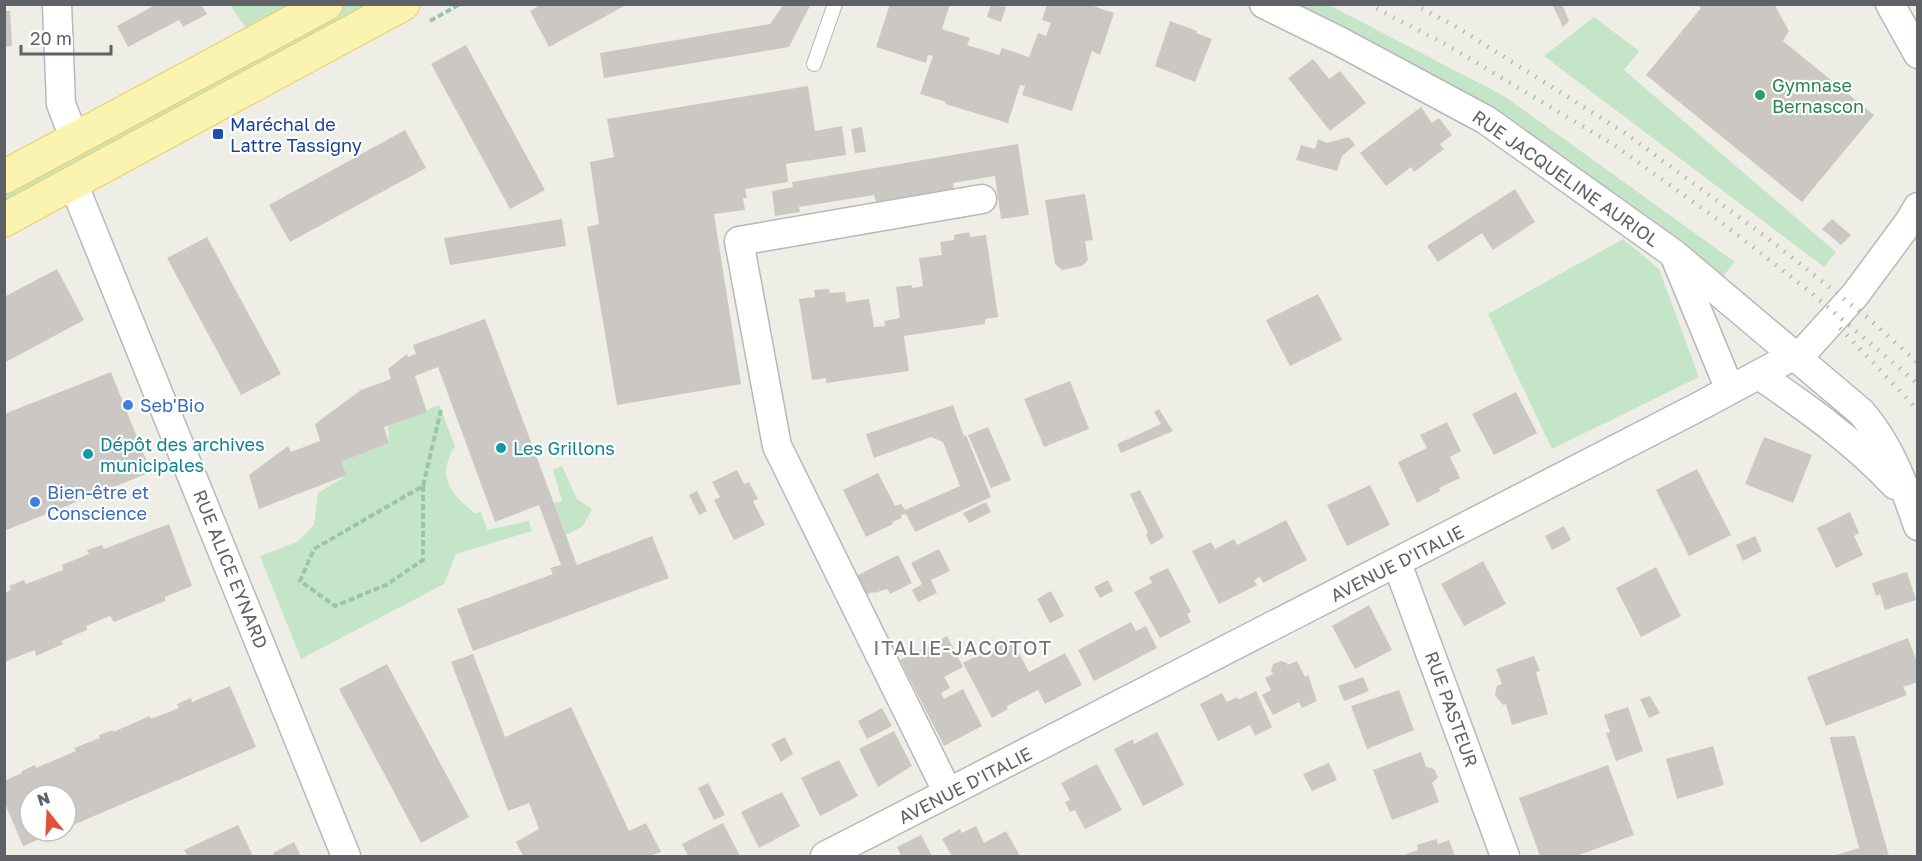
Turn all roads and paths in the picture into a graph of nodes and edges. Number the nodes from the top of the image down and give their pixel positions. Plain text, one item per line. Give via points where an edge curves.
1 (57, 4) edge
2 (326, 4) edge
3 (403, 4) edge
4 (835, 4) edge
5 (1264, 4) edge
6 (1890, 4) edge
7 (1917, 54) edge
8 (814, 64) dead end
9 (75, 140) junction
10 (4, 177) edge
11 (73, 183) junction
12 (982, 199) dead end
13 (1917, 207) edge
14 (4, 220) edge
15 (1674, 254) junction
16 (1793, 357) junction
17 (1759, 375) junction
18 (1730, 390) junction
19 (441, 410) dead end
20 (1875, 429) junction
21 (1917, 464) edge
22 (423, 486) junction
23 (1913, 513) edge
24 (1397, 562) junction
25 (948, 793) junction
26 (346, 856) edge
27 (825, 856) edge
28 (1505, 856) edge

1 - 9 street via 61,104
2 - 9 main road
3 - 11 main road
4 - 8 lane
5 - 15 street, RUE JACQUELINE AURIOL via 1486,120
6 - 7 street
9 - 10 main road
11 - 14 main road
11 - 26 street, RUE ALICE EYNARD
12 - 25 street via 739,241 777,446
13 - 16 street, AVENUE D'ITALIE via 1855,295 1806,349
15 - 16 street, RUE JACQUELINE AURIOL
15 - 18 street, RUE JACQUELINE AURIOL
16 - 17 street, AVENUE D'ITALIE
16 - 20 street, RUE JACQUELINE AURIOL via 1861,412
17 - 18 street, AVENUE D'ITALIE
17 - 23 street via 1870,459
18 - 24 street, AVENUE D'ITALIE
19 - 22 path
20 - 21 street, RUE JACQUELINE AURIOL
20 - 23 street, RUE JACQUELINE AURIOL via 1894,462
22 - 22 path via 423,560 386,585 335,606 300,581 314,549
24 - 25 street, AVENUE D'ITALIE
24 - 28 street, RUE PASTEUR
25 - 27 street, AVENUE D'ITALIE

